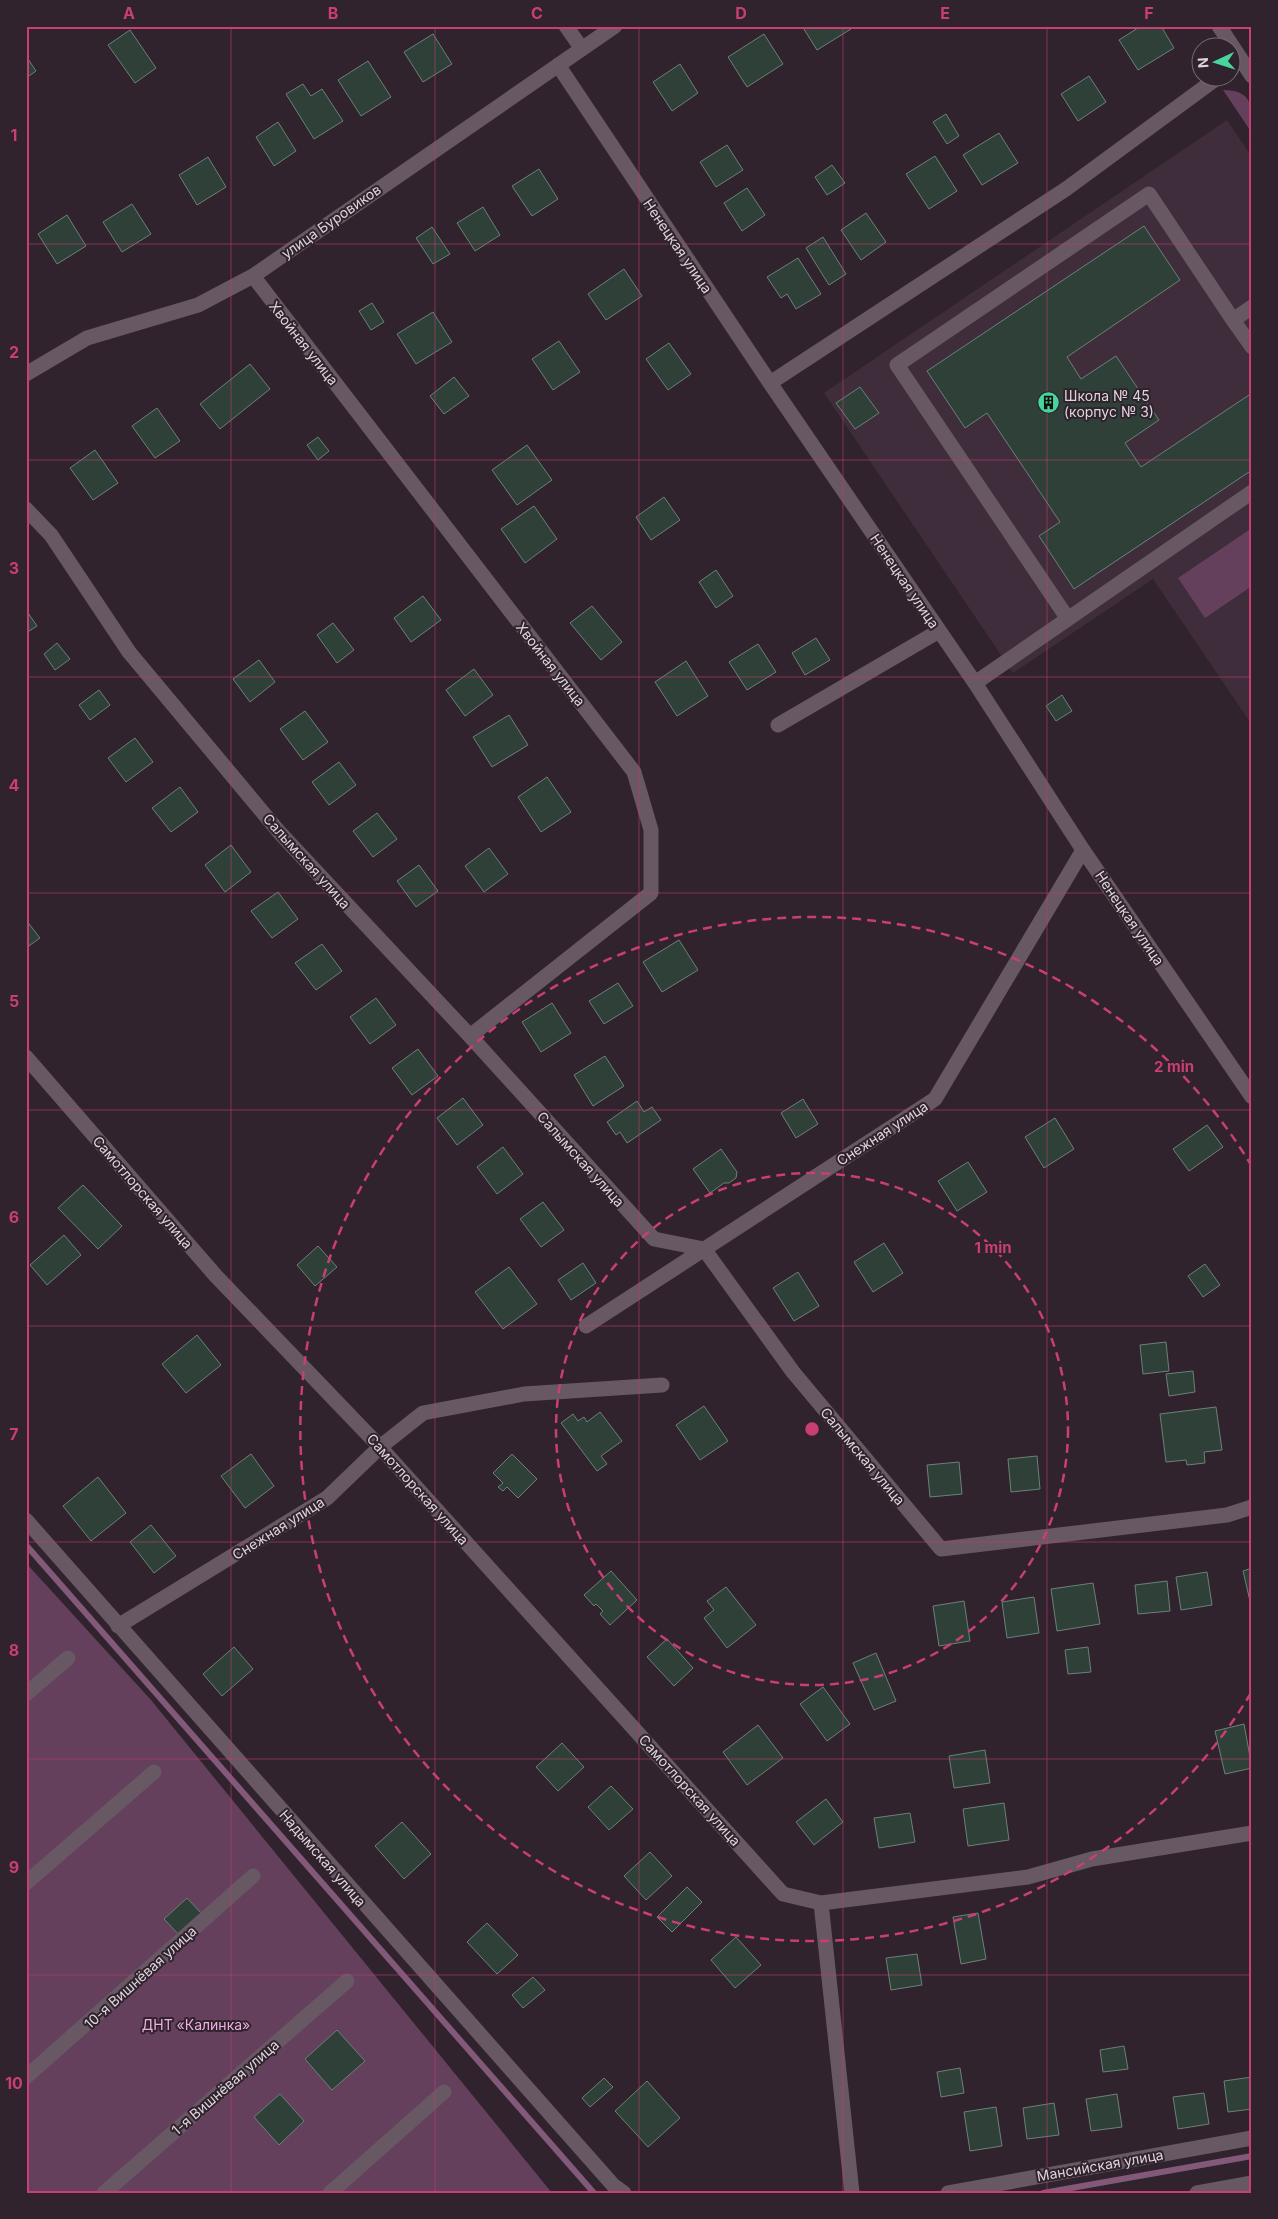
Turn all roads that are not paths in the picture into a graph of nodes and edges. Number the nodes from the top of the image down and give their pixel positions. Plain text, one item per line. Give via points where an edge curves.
1 (566, 26) edge
2 (615, 26) edge
3 (1219, 26) edge
4 (1224, 38) edge
5 (582, 49) junction
6 (558, 65) junction
7 (1240, 67) edge
8 (1252, 76) edge
9 (1203, 88) edge
10 (253, 276) junction
11 (1252, 307) edge
12 (1233, 320) junction
13 (1252, 347) edge
14 (26, 374) edge
15 (770, 383) junction
16 (1252, 492) edge
17 (26, 509) edge
18 (1068, 619) junction
19 (939, 631) junction
20 (975, 683) junction
21 (778, 725) dead end
22 (1083, 850) junction
23 (470, 1036) junction
24 (26, 1057) edge
25 (1252, 1097) edge
26 (704, 1249) junction
27 (586, 1326) dead end
28 (662, 1385) dead end
29 (380, 1447) junction
30 (1252, 1507) edge
31 (26, 1520) edge
32 (118, 1626) junction
33 (68, 1658) dead end
34 (26, 1694) edge
35 (154, 1772) dead end
36 (1252, 1833) edge
37 (253, 1876) dead end
38 (26, 1883) edge
39 (821, 1903) junction
40 (347, 1981) dead end
41 (26, 2077) edge
42 (444, 2092) dead end
43 (1252, 2138) edge
44 (1252, 2183) edge
45 (104, 2193) edge
46 (330, 2193) edge
47 (624, 2193) edge
48 (852, 2193) edge
49 (948, 2193) edge
50 (1197, 2193) edge

1 - 5 street
2 - 5 street, улица Буровиков
3 - 4 street
5 - 6 street, улица Буровиков
6 - 10 street, улица Буровиков
6 - 15 street, Ненецкая улица
7 - 8 street
9 - 15 street via 1066,189
10 - 14 street, улица Буровиков via 198,305 87,338
10 - 23 street, Хвойная улица via 634,772 651,830 651,893
11 - 12 street
12 - 13 street
12 - 18 street via 1149,194 896,364
15 - 19 street, Ненецкая улица
16 - 18 street
17 - 23 street, Салымская улица via 51,536 129,652 280,833
18 - 20 street
19 - 20 street, Ненецкая улица
19 - 21 street
20 - 22 street, Ненецкая улица
22 - 25 street, Ненецкая улица
22 - 26 street, Снежная улица via 935,1099
23 - 26 street, Салымская улица via 654,1239
24 - 29 street, Самотлорская улица via 215,1275
26 - 27 street, Снежная улица
26 - 30 street, Салымская улица via 793,1372 941,1549 1227,1515
28 - 29 street, Снежная улица via 524,1394 423,1413
29 - 32 street, Снежная улица via 327,1498
29 - 39 street, Самотлорская улица via 783,1894
31 - 32 street, Надымская улица
32 - 47 street, Надымская улица via 613,2185
33 - 34 street
35 - 38 street
36 - 39 street via 1092,1859 1028,1876
37 - 41 street, 10-я Вишнёвая улица
39 - 48 street
40 - 45 street, 1-я Вишнёвая улица
42 - 46 street
43 - 49 street, Мансийская улица
44 - 50 street

